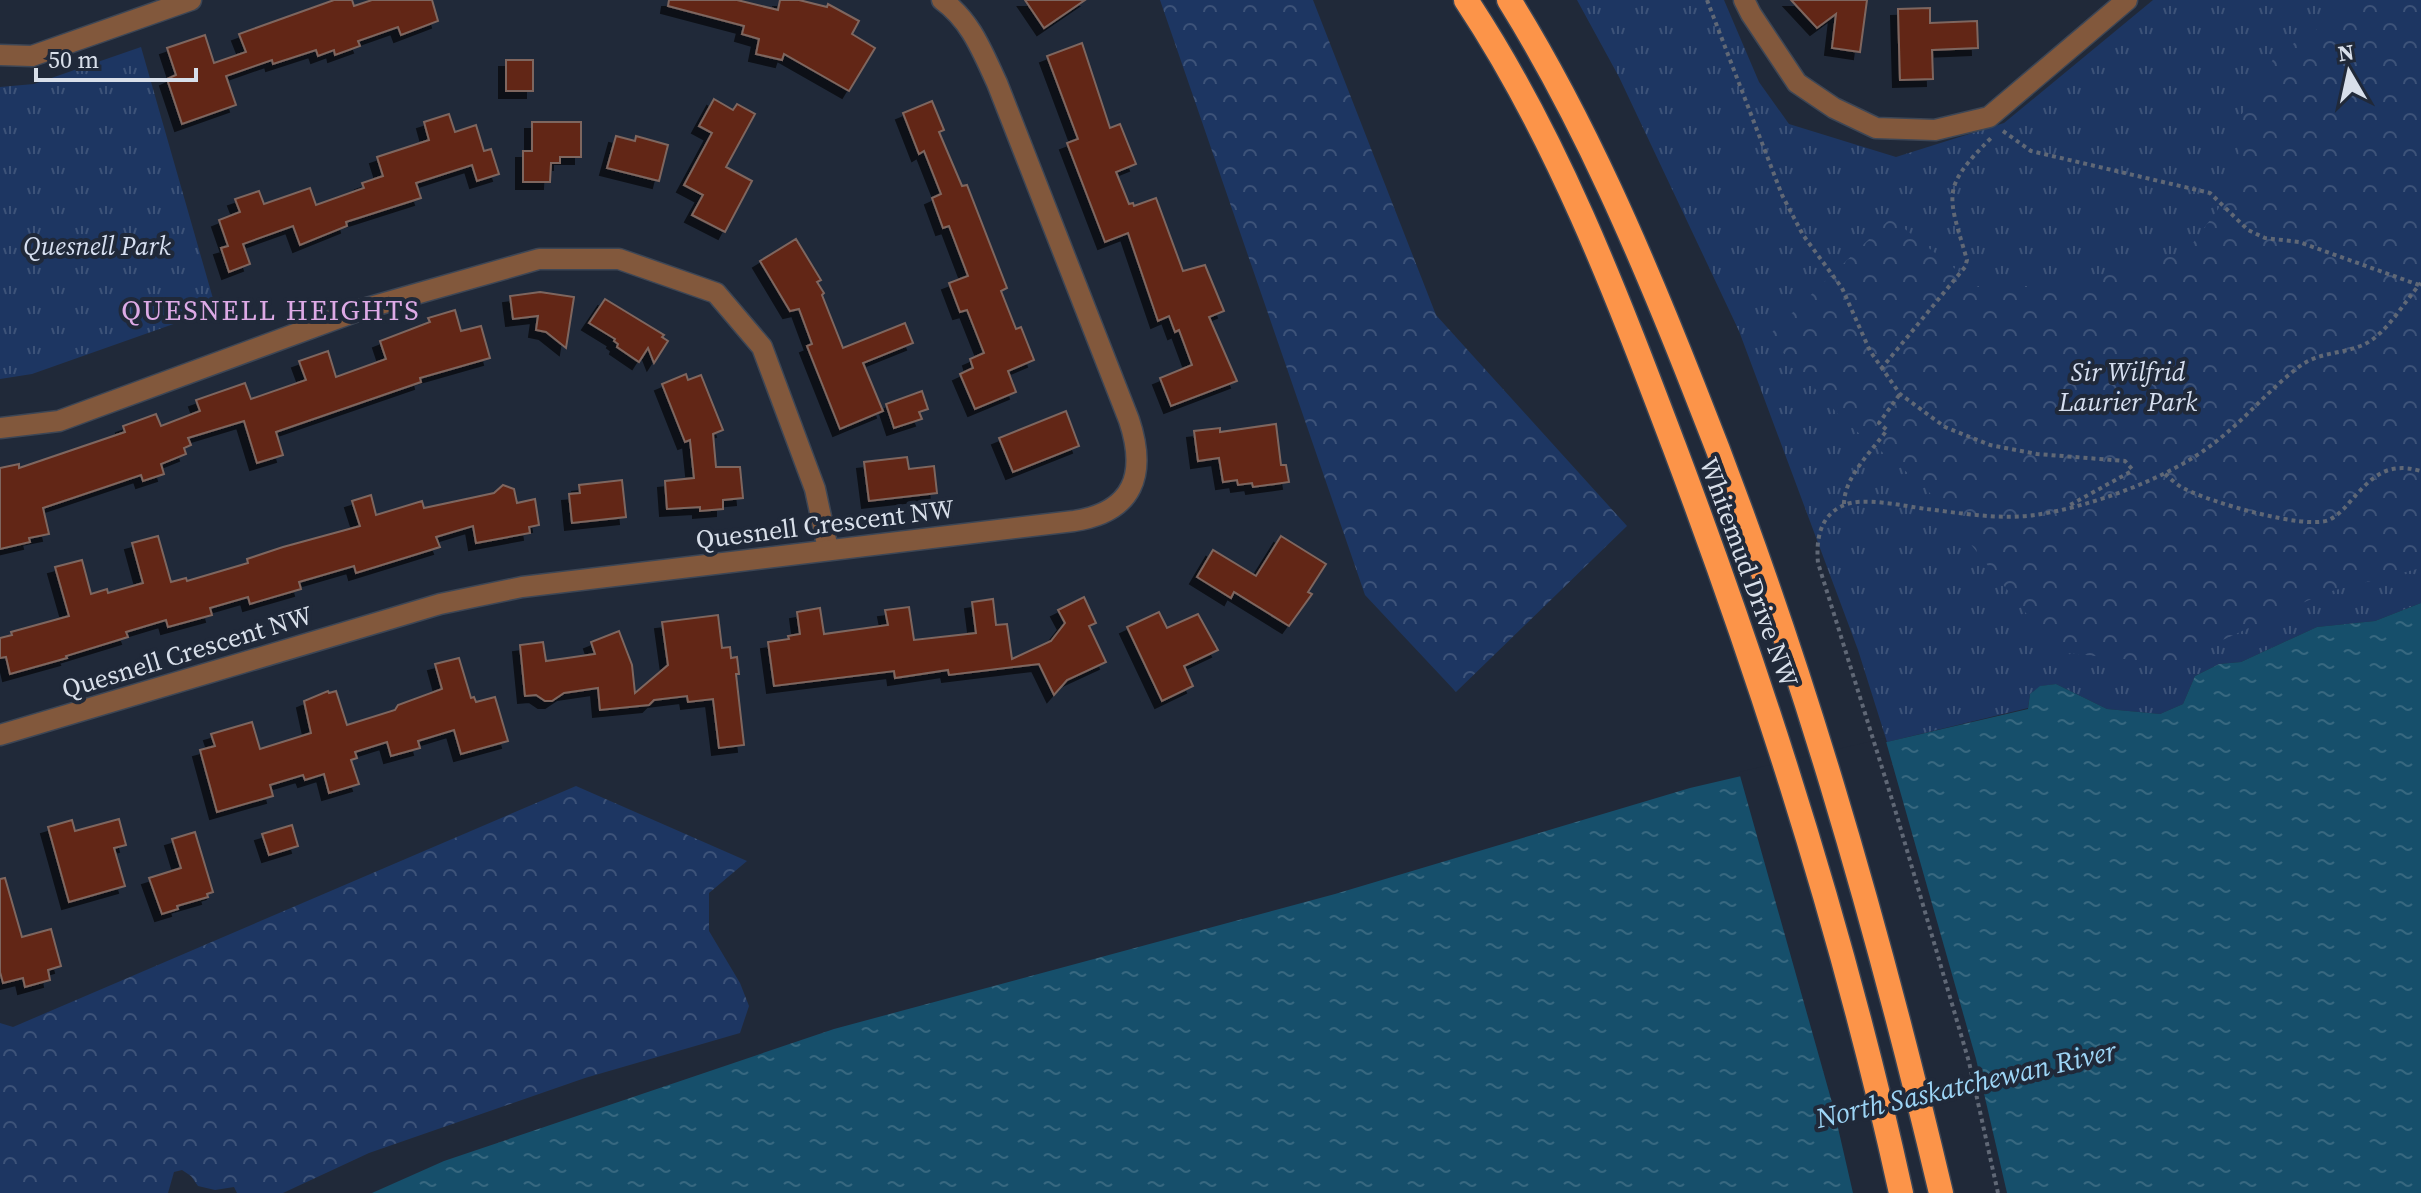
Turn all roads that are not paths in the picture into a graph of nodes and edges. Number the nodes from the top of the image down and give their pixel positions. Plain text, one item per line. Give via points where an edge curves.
1 (191, 0) edge
2 (942, 0) edge
3 (1466, 0) edge
4 (1509, 0) edge
5 (1744, 0) edge
6 (2127, 0) edge
7 (0, 55) edge
8 (0, 428) edge
9 (828, 549) junction
10 (0, 735) edge
11 (1901, 1193) edge
12 (1941, 1193) edge

1 - 7 street via 32,56
2 - 9 street, Quesnell Crescent NW via 960,13 997,83 1129,420 1137,478 1123,499 1087,519
3 - 11 highway, Whitemud Drive NW via 1515,78 1603,264 1755,668 1816,863
4 - 12 highway, Whitemud Drive NW via 1567,99 1710,428 1794,661 1842,814
5 - 6 street via 1797,83 1876,128 1935,130 1989,117
8 - 9 street via 59,421 363,309 539,259 619,259 716,293 762,347 815,489
9 - 10 street, Quesnell Crescent NW via 522,587 440,604

